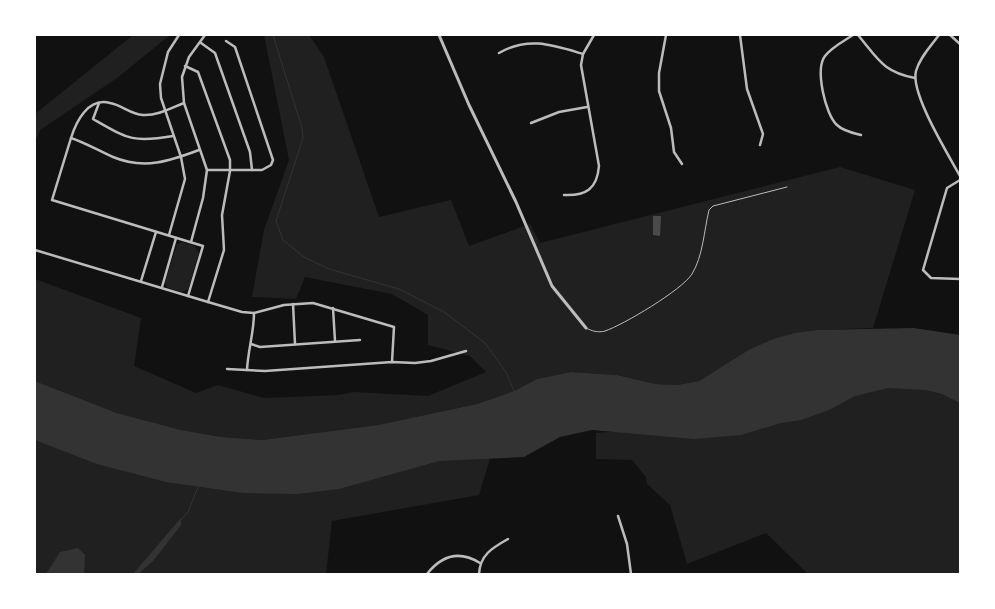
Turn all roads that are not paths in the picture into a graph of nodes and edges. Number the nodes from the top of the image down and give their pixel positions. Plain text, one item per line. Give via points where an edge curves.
1 (179, 35) edge
2 (206, 35) edge
3 (440, 35) edge
4 (594, 35) edge
5 (666, 35) edge
6 (740, 35) edge
7 (853, 35) edge
8 (858, 35) edge
9 (939, 35) edge
10 (950, 35) edge
11 (226, 41) dead end
12 (202, 42) junction
13 (960, 44) edge
14 (499, 53) dead end
15 (583, 54) junction
16 (185, 66) junction
17 (915, 78) junction
18 (99, 103) junction
19 (184, 103) junction
20 (587, 107) junction
21 (164, 111) junction
22 (531, 123) dead end
23 (861, 135) dead end
24 (174, 136) junction
25 (71, 138) junction
26 (760, 145) dead end
27 (199, 150) junction
28 (181, 157) junction
29 (682, 164) dead end
30 (207, 170) junction
31 (252, 170) junction
32 (230, 171) junction
33 (960, 176) edge
34 (960, 180) edge
35 (787, 187) dead end
36 (564, 195) dead end
37 (156, 232) junction
38 (169, 236) junction
39 (176, 238) junction
40 (190, 242) junction
41 (35, 250) edge
42 (960, 279) edge
43 (142, 282) junction
44 (162, 287) junction
45 (188, 296) junction
46 (208, 302) junction
47 (293, 304) junction
48 (333, 308) junction
49 (254, 313) junction
50 (586, 328) joint
51 (360, 340) dead end
52 (335, 341) junction
53 (251, 344) junction
54 (295, 344) junction
55 (466, 352) dead end
56 (392, 362) junction
57 (227, 369) dead end
58 (248, 370) junction
59 (618, 516) dead end
60 (508, 539) dead end
61 (480, 563) junction
62 (427, 574) edge
63 (479, 574) edge
64 (631, 574) edge

1 - 21 street via 162,66 160,84
2 - 12 street
3 - 50 street via 552,286
4 - 15 street
5 - 29 street via 658,73 659,91 671,128 674,152
6 - 26 street via 747,89 763,134
7 - 23 street via 825,56 820,65 822,88 830,115 837,125
8 - 17 street via 886,69
9 - 17 street via 920,61
10 - 13 street
11 - 31 street via 235,48 273,160 262,170
12 - 16 street
12 - 31 street via 215,53 250,152
14 - 15 street via 510,47 532,43 551,44
15 - 20 street via 582,76
16 - 19 street via 182,84
16 - 32 street via 198,72 201,79 230,160
17 - 33 street via 934,128
18 - 21 street via 110,102 142,115
18 - 24 street via 93,119 121,135 143,141
18 - 25 street via 80,116
19 - 21 street
19 - 27 street
20 - 22 street via 559,112
20 - 36 street via 598,175 587,192 578,196
21 - 24 street
24 - 28 street
25 - 28 street via 128,162 158,163
25 - 37 street via 52,200
27 - 28 street
27 - 30 street
28 - 38 street via 184,179
30 - 32 street
30 - 40 street via 203,198
31 - 32 street
32 - 46 street via 222,215 224,250
34 - 42 street via 947,188 923,270 932,278
35 - 50 lane via 713,206 709,210 698,262 686,282 618,326 603,332
37 - 38 street
37 - 43 street
38 - 39 street
39 - 40 street
39 - 44 street
40 - 45 street via 203,246
41 - 43 street
43 - 44 street
44 - 45 street
45 - 46 street
46 - 49 street
47 - 48 street via 313,303
47 - 49 street
47 - 54 street
48 - 52 street
48 - 56 street via 394,327
49 - 53 street
51 - 52 street
52 - 54 street
53 - 54 street via 260,347
53 - 58 street
55 - 56 street via 431,361
56 - 58 street
57 - 58 street
59 - 64 street via 627,544
60 - 61 street via 486,554
61 - 62 street via 465,556 448,556
61 - 63 street

